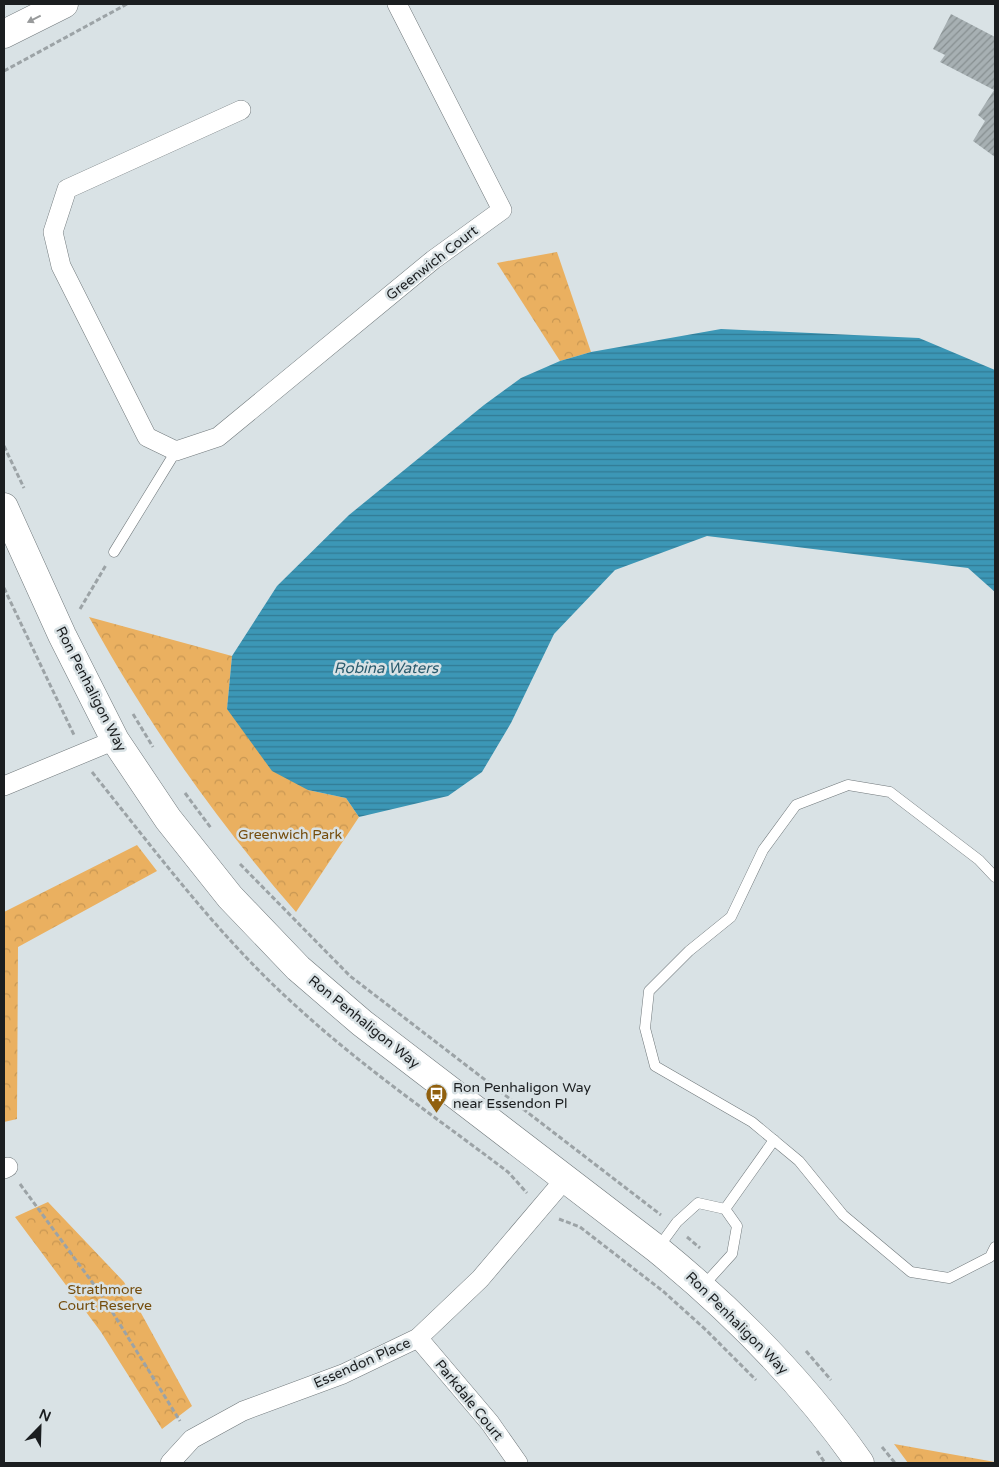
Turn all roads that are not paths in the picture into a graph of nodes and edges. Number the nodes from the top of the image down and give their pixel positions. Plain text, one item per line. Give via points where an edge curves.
1 (64, 4) edge
2 (397, 4) edge
3 (4, 34) edge
4 (241, 110) dead end
5 (176, 451) junction
6 (16, 502) edge
7 (114, 552) road end
8 (115, 740) junction
9 (4, 786) edge
10 (995, 877) edge
11 (774, 1140) junction
12 (565, 1179) junction
13 (725, 1209) junction
14 (995, 1247) edge
15 (657, 1248) junction
16 (703, 1286) junction
17 (418, 1338) junction
18 (170, 1463) edge
19 (518, 1463) edge
20 (860, 1463) edge

1 -> 3 street
2 - 5 street, Greenwich Court via 502,210 433,260 218,437
4 - 5 street via 67,189 53,232 61,266 147,437
5 - 7 lane
6 - 8 street, Ron Penhaligon Way via 62,635
8 - 9 street
8 - 12 street, Ron Penhaligon Way via 168,819 230,897 298,968 362,1023
10 - 11 lane via 979,860 890,792 848,785 796,805 763,850 731,916 689,951 649,991 645,1028 655,1066 752,1122
11 - 13 lane
11 - 14 lane via 799,1161 843,1215 911,1272 949,1278 990,1257
12 - 15 street, Ron Penhaligon Way
12 - 17 street, Essendon Place via 480,1279
13 - 15 lane via 698,1203 677,1222
13 - 16 lane via 737,1226 732,1254
15 - 16 street, Ron Penhaligon Way
16 - 20 street, Ron Penhaligon Way via 809,1397
17 - 18 street, Essendon Place via 343,1374 243,1411 192,1439
17 - 19 street, Parkdale Court via 490,1422

